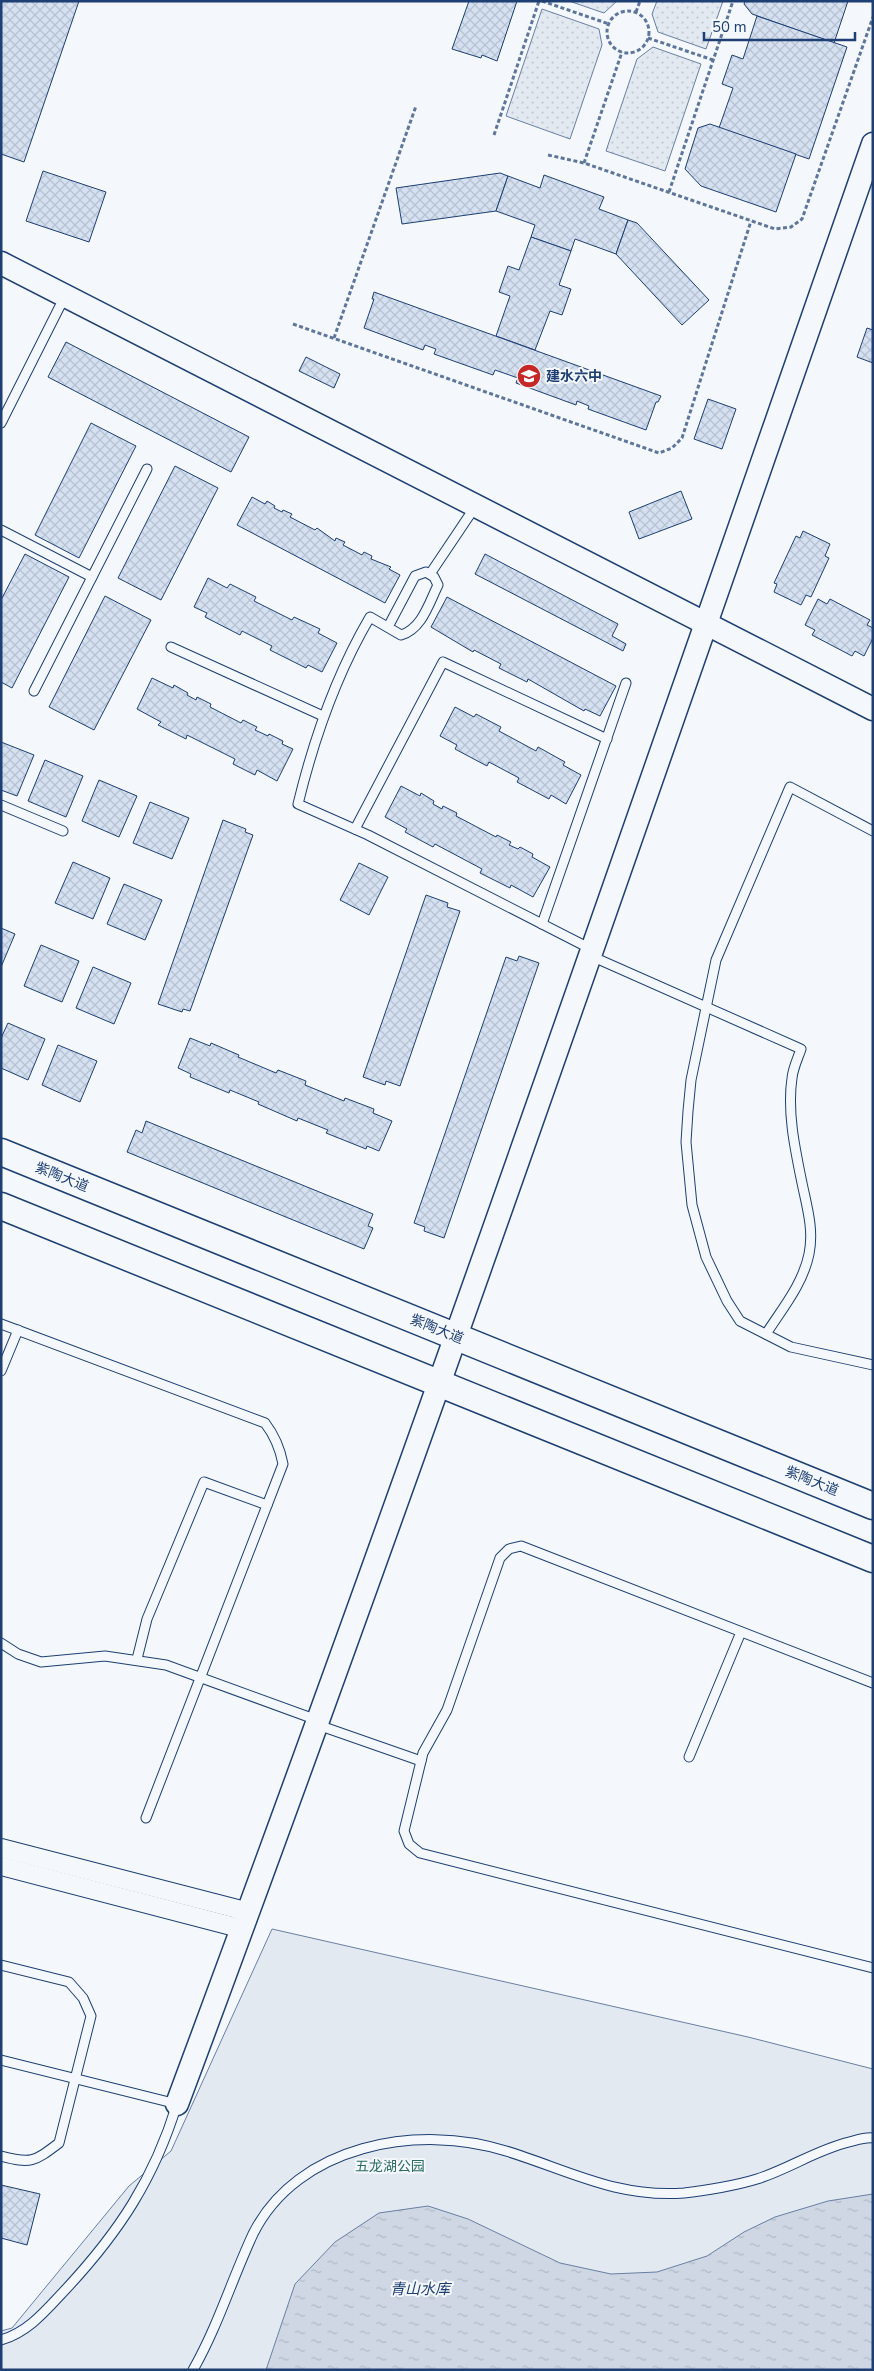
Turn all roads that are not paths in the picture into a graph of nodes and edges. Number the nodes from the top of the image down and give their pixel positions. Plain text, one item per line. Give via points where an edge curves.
1 (873, 144) edge
2 (1, 263) edge
3 (65, 296) junction
4 (1, 423) edge
5 (146, 469) dead end
6 (475, 507) junction
7 (1, 530) edge
8 (430, 574) junction
9 (92, 577) junction
10 (705, 624) junction
11 (388, 627) junction
12 (171, 646) dead end
13 (626, 683) dead end
14 (34, 692) dead end
15 (873, 709) edge
16 (323, 716) junction
17 (607, 739) junction
18 (1, 805) edge
19 (355, 829) junction
20 (63, 831) dead end
21 (873, 831) edge
22 (542, 924) junction
23 (590, 952) junction
24 (706, 1007) junction
25 (1, 1152) edge
26 (1, 1206) edge
27 (1, 1324) edge
28 (18, 1330) junction
29 (766, 1334) junction
30 (455, 1336) junction
31 (873, 1365) edge
32 (1, 1371) edge
33 (438, 1383) junction
34 (267, 1505) junction
35 (873, 1506) edge
36 (873, 1559) edge
37 (740, 1632) junction
38 (1, 1643) edge
39 (137, 1659) junction
40 (201, 1678) junction
41 (873, 1683) edge
42 (317, 1723) junction
43 (689, 1757) dead end
44 (421, 1761) junction
45 (146, 1818) dead end
46 (1, 1848) edge
47 (1, 1866) edge
48 (246, 1920) junction
49 (1, 1965) edge
50 (873, 1968) edge
51 (1, 2060) edge
52 (75, 2078) junction
53 (177, 2104) junction
54 (873, 2138) edge
55 (1, 2156) edge
56 (1, 2340) edge
57 (193, 2370) edge

1 - 10 street
2 - 3 street
3 - 4 lane
3 - 6 street
5 - 9 lane
6 - 8 lane
6 - 10 street
7 - 9 lane
8 - 11 lane via 415,576
8 - 11 lane via 438,585 418,624 411,632 401,634
9 - 14 lane
10 - 15 street
10 - 23 street
11 - 16 lane via 370,617
12 - 16 lane
13 - 17 lane
16 - 19 lane via 298,804
17 - 19 lane via 444,662
17 - 22 lane
18 - 20 lane
19 - 22 lane
21 - 24 lane via 790,787 716,960
22 - 23 lane
23 - 24 lane
23 - 30 street
24 - 29 lane via 688,1111 686,1142 692,1205 706,1257 727,1300 740,1321
24 - 29 lane via 801,1049 792,1076 790,1104 812,1240 805,1271
25 - 30 main road, 紫陶大道
26 - 33 main road
27 - 28 lane
28 - 32 lane
28 - 34 lane via 266,1423 277,1440 283,1464
29 - 31 lane via 791,1347
30 - 33 street
30 - 35 main road, 紫陶大道
33 - 36 main road
33 - 42 street
34 - 39 lane via 204,1482 147,1619
34 - 40 lane
37 - 41 lane
37 - 43 lane
37 - 44 lane via 521,1546 509,1549 500,1558 447,1710
38 - 39 lane via 18,1654 41,1662 105,1656
39 - 40 lane via 166,1665
40 - 42 lane
40 - 45 lane
42 - 44 lane
42 - 48 street
44 - 50 lane via 404,1831 409,1844 420,1853
46 - 48 street
47 - 48 street
48 - 53 street
49 - 52 lane via 69,1982 83,1998 91,2016
51 - 52 lane
52 - 53 lane
52 - 55 lane via 59,2143 41,2156 25,2162
53 - 56 lane via 159,2158 108,2241 39,2318 20,2332
54 - 57 lane via 827,2148 757,2179 684,2193 626,2191 504,2150 454,2140 403,2139 354,2151 312,2170 277,2198 254,2233 208,2344

